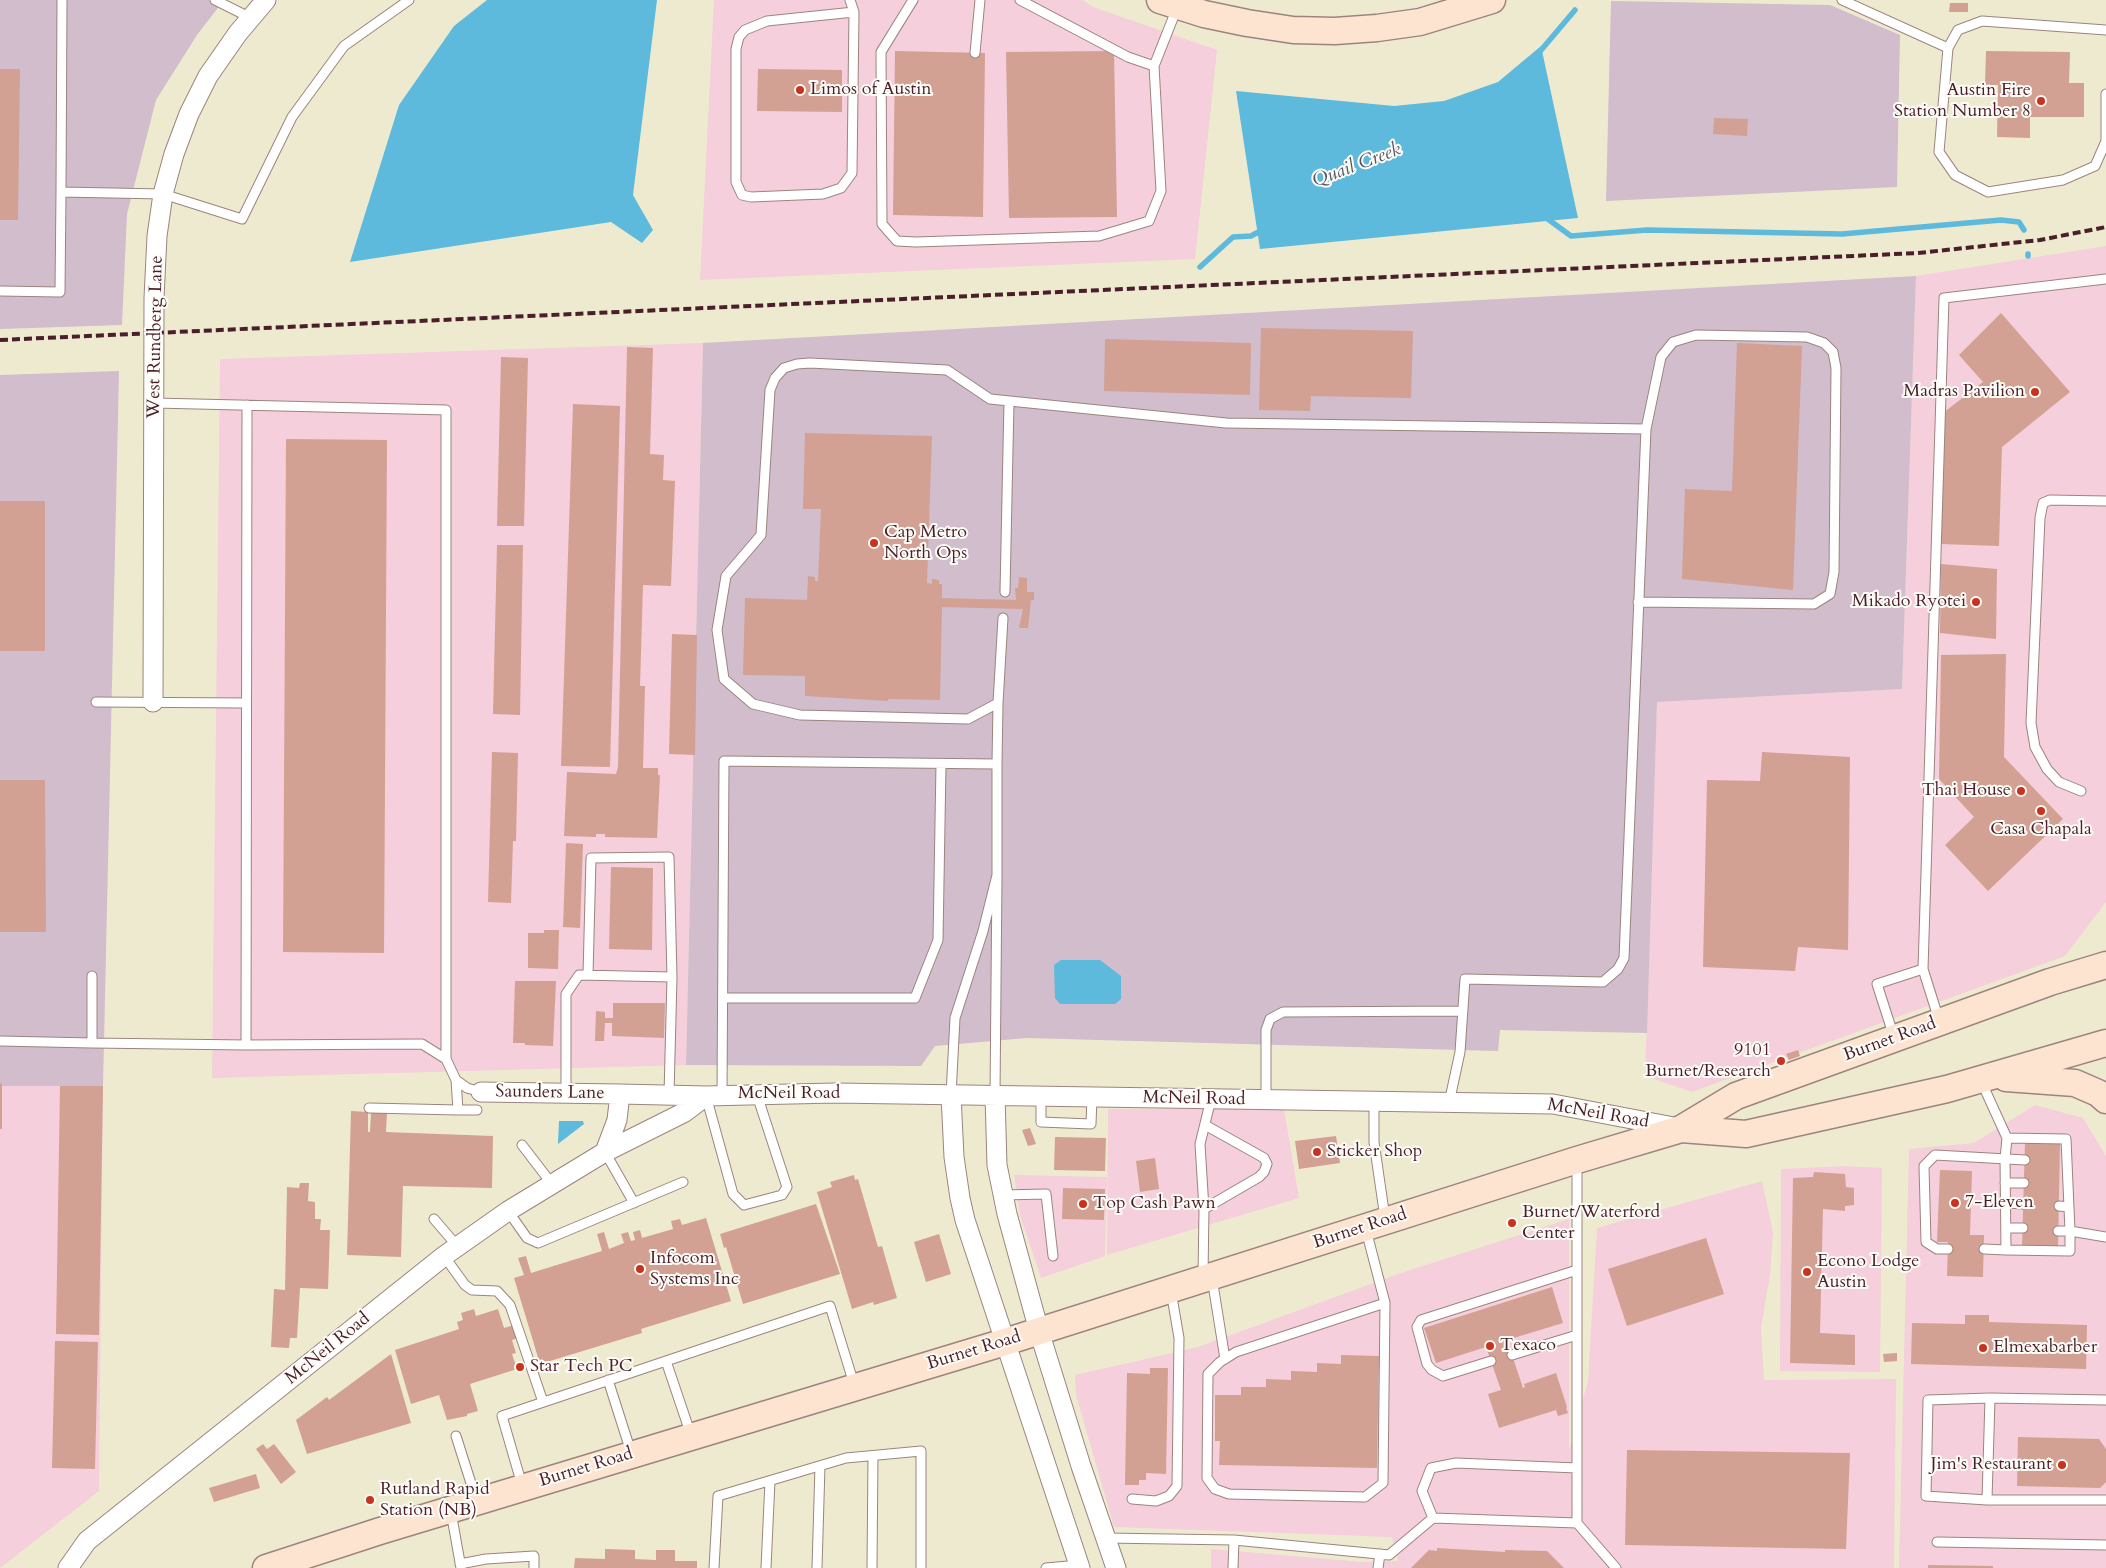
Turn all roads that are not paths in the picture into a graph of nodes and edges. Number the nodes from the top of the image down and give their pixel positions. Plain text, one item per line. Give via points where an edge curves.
1 (62, 0) edge
2 (215, 0) edge
3 (266, 0) edge
4 (409, 0) edge
5 (850, 0) edge
6 (913, 0) edge
7 (980, 0) edge
8 (1020, 0) edge
9 (1492, 0) edge
10 (1842, 0) edge
11 (1172, 2) edge
12 (854, 12) junction
13 (251, 18) junction
14 (2106, 30) edge
15 (1948, 48) junction
16 (975, 53) dead end
17 (1154, 66) junction
18 (2106, 94) edge
19 (2106, 119) edge
20 (61, 192) junction
21 (163, 194) junction
22 (2106, 279) edge
23 (0, 291) edge
24 (1009, 401) junction
25 (155, 403) junction
26 (247, 405) junction
27 (1646, 429) junction
28 (2106, 500) edge
29 (1005, 592) dead end
30 (1638, 602) junction
31 (1004, 618) dead end
32 (96, 702) dead end
33 (153, 702) junction
34 (246, 703) junction
35 (998, 703) junction
36 (941, 764) junction
37 (997, 764) junction
38 (2081, 791) dead end
39 (997, 875) junction
40 (2106, 944) edge
41 (2106, 965) edge
42 (1923, 969) junction
43 (588, 975) junction
44 (92, 976) dead end
45 (2071, 976) junction
46 (672, 977) junction
47 (723, 998) junction
48 (1463, 1011) junction
49 (1940, 1022) junction
50 (1894, 1038) junction
51 (0, 1042) edge
52 (92, 1043) junction
53 (2106, 1043) edge
54 (246, 1045) junction
55 (446, 1059) junction
56 (1984, 1078) junction
57 (456, 1080) junction
58 (481, 1092) joint
59 (566, 1092) junction
60 (620, 1094) junction
61 (670, 1095) junction
62 (714, 1095) junction
63 (757, 1095) junction
64 (951, 1095) junction
65 (995, 1096) junction
66 (1041, 1096) junction
67 (1092, 1097) junction
68 (1211, 1099) junction
69 (1266, 1100) junction
70 (2106, 1100) edge
71 (1374, 1101) junction
72 (1449, 1103) junction
73 (369, 1108) dead end
74 (458, 1110) junction
75 (476, 1110) dead end
76 (1205, 1125) junction
77 (1681, 1129) junction
78 (2007, 1138) junction
79 (522, 1145) dead end
80 (605, 1152) junction
81 (2005, 1159) junction
82 (1577, 1160) junction
83 (2024, 1160) dead end
84 (683, 1182) dead end
85 (2006, 1183) junction
86 (2024, 1183) dead end
87 (552, 1184) junction
88 (1002, 1195) junction
89 (2006, 1202) junction
90 (634, 1203) junction
91 (2024, 1204) dead end
92 (2059, 1206) dead end
93 (2069, 1207) junction
94 (1204, 1209) junction
95 (508, 1210) junction
96 (434, 1219) dead end
97 (1375, 1224) junction
98 (2006, 1228) junction
99 (2023, 1228) dead end
100 (2058, 1231) dead end
101 (2070, 1231) junction
102 (2106, 1236) edge
103 (1948, 1249) dead end
104 (1984, 1249) dead end
105 (2006, 1250) junction
106 (451, 1252) junction
107 (1053, 1256) dead end
108 (1578, 1270) junction
109 (1208, 1277) junction
110 (1171, 1289) junction
111 (1386, 1303) junction
112 (1039, 1331) junction
113 (1577, 1334) junction
114 (1005, 1342) junction
115 (1512, 1354) dead end
116 (1225, 1359) junction
117 (666, 1361) junction
118 (1491, 1361) dead end
119 (608, 1380) junction
120 (855, 1387) junction
121 (1990, 1398) junction
122 (2106, 1400) edge
123 (543, 1402) junction
124 (456, 1436) dead end
125 (691, 1436) junction
126 (632, 1455) junction
127 (873, 1456) junction
128 (820, 1466) junction
129 (1577, 1468) junction
130 (770, 1481) junction
131 (522, 1488) junction
132 (1132, 1499) dead end
133 (1987, 1500) junction
134 (2106, 1500) edge
135 (477, 1502) junction
136 (450, 1510) junction
137 (1433, 1518) junction
138 (1577, 1523) junction
139 (1105, 1538) junction
140 (1234, 1540) junction
141 (1937, 1542) dead end
142 (2106, 1545) edge
143 (1380, 1554) junction
144 (460, 1566) edge
145 (1080, 1566) edge
146 (68, 1568) edge
147 (266, 1568) edge
148 (534, 1568) edge
149 (714, 1568) edge
150 (766, 1568) edge
151 (817, 1568) edge
152 (872, 1568) edge
153 (921, 1568) edge
154 (1046, 1568) edge
155 (1116, 1568) edge
156 (1233, 1568) edge
157 (1378, 1568) edge
158 (1616, 1568) edge

1 - 20 lane
2 - 13 lane
3 - 13 street, West Rundberg Lane
4 - 21 lane via 344,46 292,117 242,219
5 - 12 lane
6 - 17 lane via 881,52 882,224 897,240 1099,236 1149,221 1161,191
7 - 16 lane
8 - 17 lane via 1128,57
9 - 11 main road via 1420,22 1335,31 1294,30 1246,23 1204,14
10 - 15 lane
11 - 17 lane
12 - 12 lane via 852,173 841,188 823,194 742,195 736,182 736,48 739,37 745,30 767,21
13 - 21 street, West Rundberg Lane via 208,76 189,114
14 - 15 lane via 1982,21 1958,30
15 - 19 lane via 1939,152 1955,175 1988,192 2063,180 2095,166 2106,141
18 - 19 lane
20 - 21 lane
20 - 23 lane via 60,292
21 - 25 street, West Rundberg Lane via 154,298
22 - 42 lane via 1944,298
24 - 27 lane via 1226,423
24 - 29 lane
24 - 35 lane via 990,399 947,370 810,362 784,368 770,390 761,535 726,576 717,630 724,679 753,704 800,715 968,719
25 - 26 lane
25 - 33 street, West Rundberg Lane
26 - 34 lane
26 - 55 lane via 446,410
27 - 30 lane
27 - 30 lane via 1661,357 1673,342 1696,335 1806,337 1824,343 1833,352 1836,368 1834,572 1830,594 1814,604
28 - 38 lane via 2050,500 2043,503 2040,518 2031,723 2035,747 2047,769 2059,782
30 - 48 lane via 1624,958 1618,969 1603,982 1465,979
31 - 35 lane
32 - 33 lane
33 - 34 lane
34 - 54 lane
35 - 37 lane
36 - 37 lane
36 - 47 lane via 938,940 916,998
36 - 47 lane via 724,761
37 - 39 lane
39 - 64 lane via 984,931 955,1018
39 - 65 lane
40 - 45 main road
41 - 45 main road, Burnet Road
42 - 49 lane
42 - 50 lane via 1877,984
43 - 46 lane
43 - 46 lane via 591,858 669,857
43 - 59 lane via 579,975 566,994
44 - 52 lane
45 - 49 main road, Burnet Road
46 - 61 lane
47 - 62 lane
48 - 69 lane via 1282,1012 1270,1019 1266,1030
48 - 72 lane via 1460,1052
49 - 50 main road, Burnet Road
50 - 77 main road, Burnet Road via 1736,1096
51 - 52 lane
52 - 54 lane
53 - 56 main road, Burnet Road
54 - 55 lane via 422,1044
55 - 57 lane
56 - 70 main road via 2075,1083
56 - 77 main road, Burnet Road via 1746,1134
56 - 78 lane
57 - 58 lane
57 - 74 lane
58 - 59 street, Saunders Lane
59 - 60 street, Saunders Lane
60 - 61 street, McNeil Road
60 - 80 street via 617,1120
61 - 62 street, McNeil Road
62 - 63 street, McNeil Road
62 - 63 lane via 733,1194 744,1205 782,1195 787,1187
62 - 80 street, McNeil Road
63 - 64 street, McNeil Road
64 - 65 street, McNeil Road
64 - 114 street via 960,1198
65 - 66 street, McNeil Road
65 - 88 street via 997,1165
66 - 67 street, McNeil Road
66 - 67 lane via 1041,1122 1091,1124
67 - 68 street, McNeil Road
68 - 69 street, McNeil Road
68 - 76 lane
69 - 71 street, McNeil Road
71 - 72 street, McNeil Road
71 - 97 lane
72 - 77 street, McNeil Road via 1553,1104
73 - 74 lane
74 - 75 lane
76 - 94 lane via 1200,1144
76 - 94 lane via 1264,1158 1267,1164 1259,1177
77 - 82 main road, Burnet Road
78 - 81 lane
78 - 93 lane via 2066,1139 2064,1184
79 - 87 lane
80 - 87 street, McNeil Road
80 - 90 lane
81 - 83 lane
81 - 85 lane
81 - 103 lane via 1936,1155 1924,1166 1926,1242 1937,1249
82 - 97 main road, Burnet Road
82 - 108 lane
84 - 90 lane
85 - 86 lane
85 - 89 lane
87 - 95 street, McNeil Road
88 - 107 lane via 1046,1194
88 - 112 street
89 - 91 lane
89 - 98 lane
90 - 95 lane via 538,1243 527,1238
92 - 93 lane
93 - 101 lane
94 - 109 lane
95 - 106 street, McNeil Road
96 - 106 lane
97 - 109 main road, Burnet Road
97 - 111 lane
98 - 99 lane
98 - 105 lane
100 - 101 lane
101 - 102 lane
101 - 105 lane via 2070,1251
104 - 105 lane
106 - 123 lane via 465,1285 472,1290 496,1291 510,1305
106 - 146 street, McNeil Road via 87,1541
108 - 113 lane
108 - 118 lane via 1421,1320 1417,1327 1427,1364 1443,1376
109 - 110 main road, Burnet Road
109 - 116 lane
110 - 112 main road, Burnet Road
110 - 132 lane via 1179,1338 1177,1486 1169,1496 1156,1501
111 - 116 lane via 1236,1352
111 - 116 lane via 1383,1483 1365,1497 1229,1494 1215,1489 1207,1478 1208,1374
112 - 114 main road, Burnet Road
112 - 139 street
113 - 115 lane
113 - 129 lane
114 - 120 main road, Burnet Road
114 - 145 street
117 - 119 lane
117 - 120 lane via 830,1306
117 - 125 lane
119 - 123 lane
119 - 126 lane
120 - 125 main road, Burnet Road
121 - 122 lane
121 - 133 lane
121 - 133 lane via 1928,1400 1926,1496
123 - 131 lane via 502,1416
124 - 135 lane
125 - 126 main road, Burnet Road
126 - 131 main road, Burnet Road
127 - 128 lane via 846,1458
127 - 152 lane
127 - 153 lane via 921,1452
128 - 130 lane
128 - 151 lane
129 - 137 lane via 1456,1463 1431,1468 1422,1491
129 - 138 lane
130 - 149 lane via 718,1496
130 - 150 lane
131 - 135 main road, Burnet Road
133 - 134 lane
135 - 136 main road, Burnet Road
136 - 144 lane
136 - 147 main road, Burnet Road
137 - 138 lane
137 - 143 lane via 1389,1555
138 - 158 lane
139 - 140 lane
139 - 155 street
140 - 143 lane
140 - 156 lane
141 - 142 lane
143 - 157 lane
144 - 148 lane via 486,1559 534,1556
145 - 154 lane

